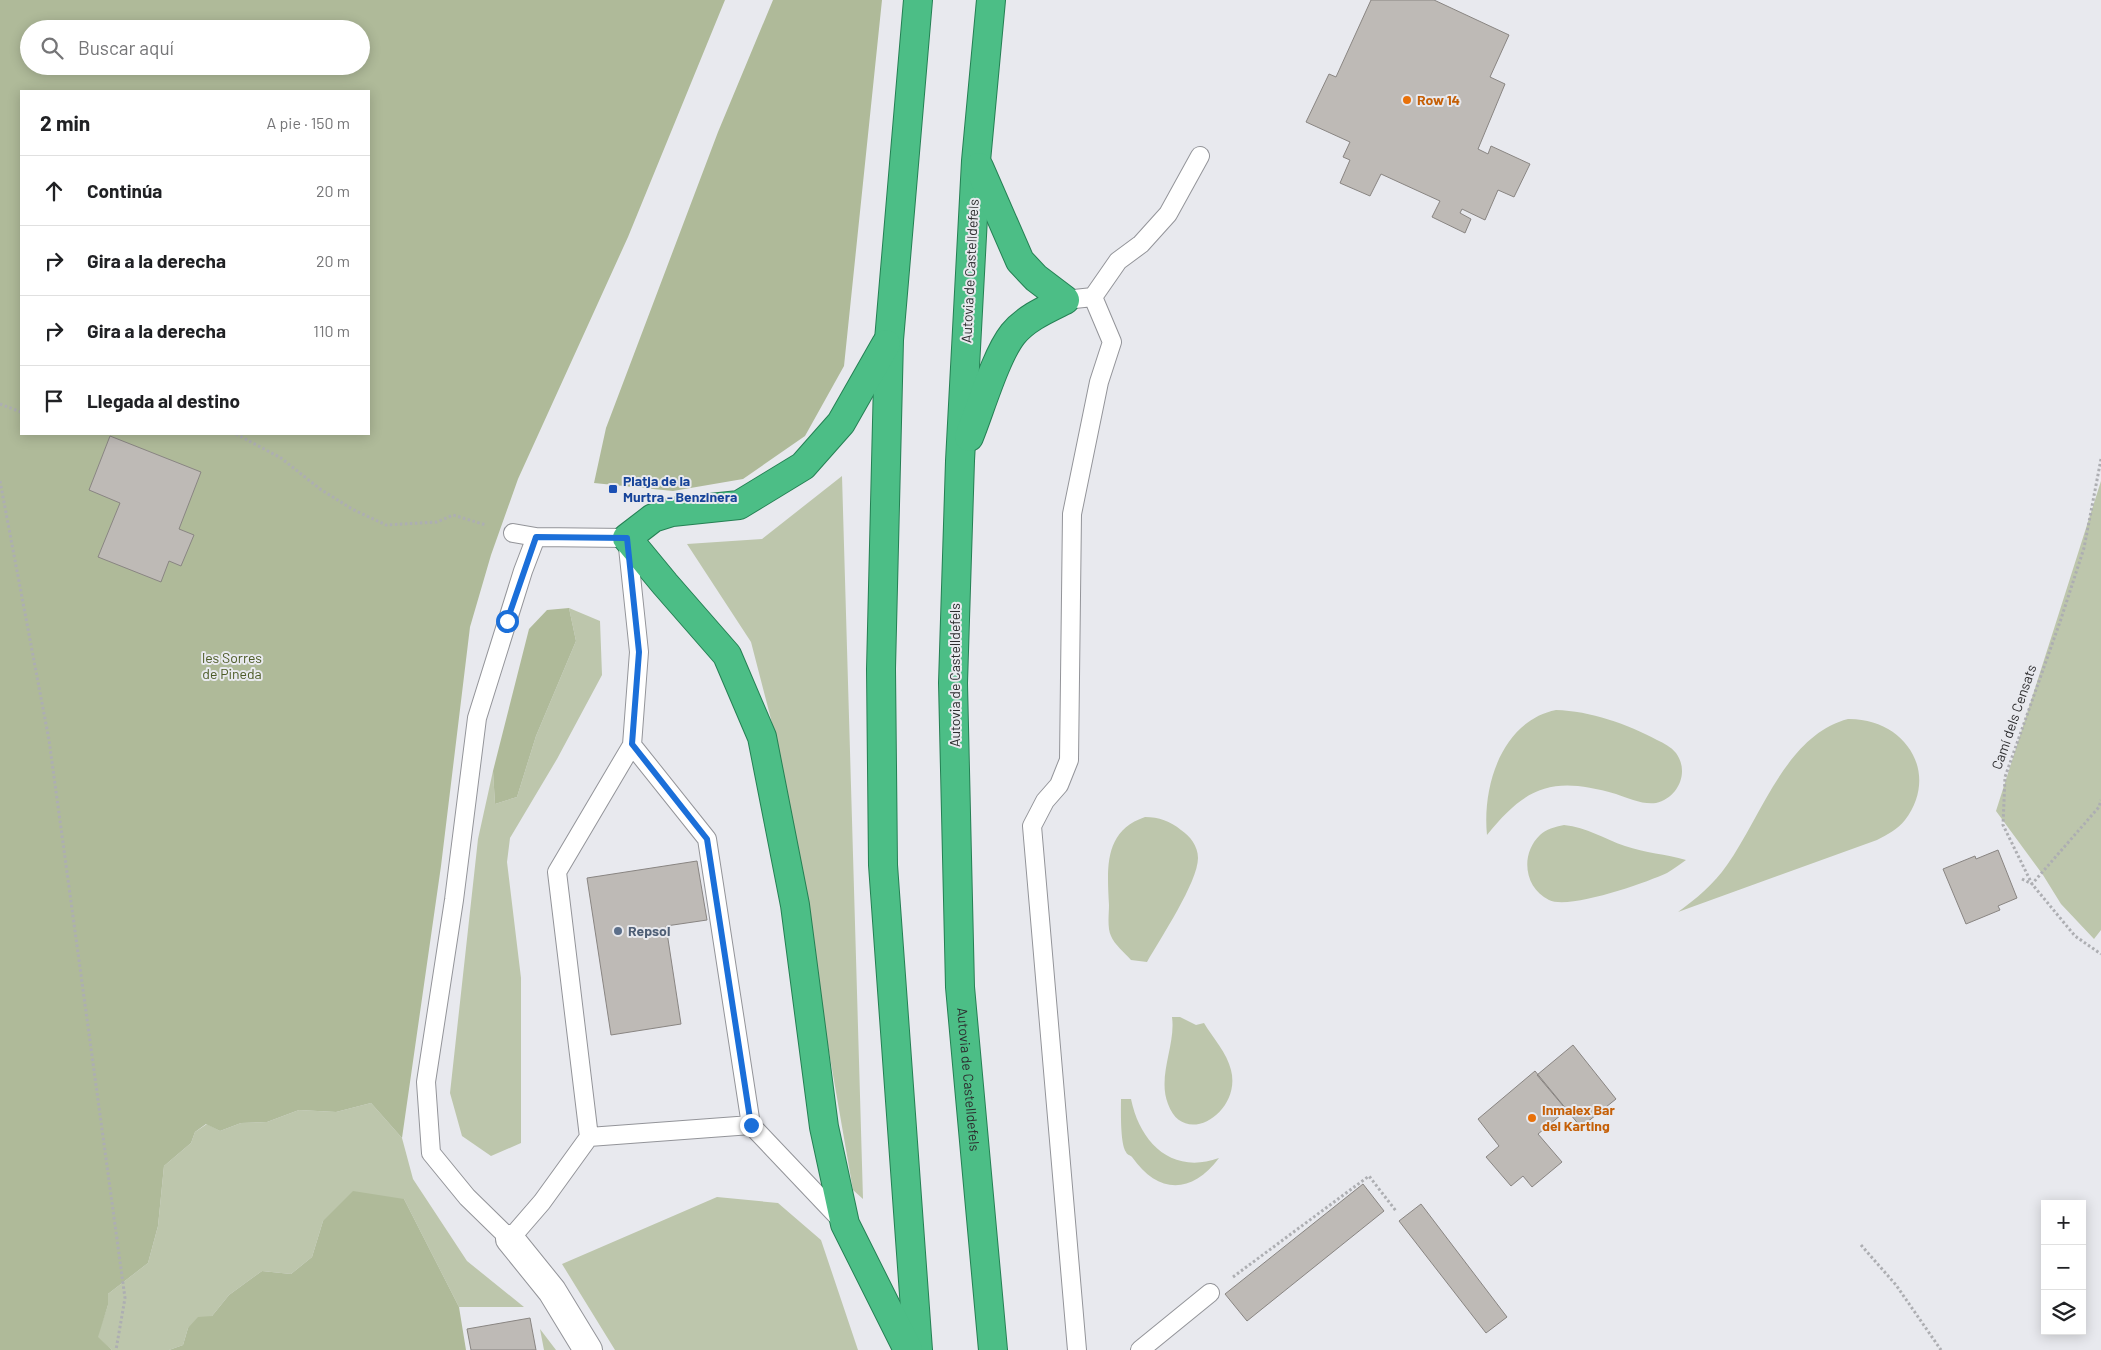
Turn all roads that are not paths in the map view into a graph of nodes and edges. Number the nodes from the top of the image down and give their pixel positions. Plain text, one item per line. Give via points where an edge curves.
1 (918, 0) edge
2 (991, 0) edge
3 (1200, 156) dead end
4 (976, 161) junction
5 (1093, 297) junction
6 (1065, 300) junction
7 (889, 340) junction
8 (960, 461) junction
9 (513, 533) road end
10 (536, 537) junction
11 (627, 538) junction
12 (632, 744) junction
13 (751, 1125) junction
14 (589, 1137) junction
15 (845, 1224) junction
16 (510, 1238) junction
17 (1210, 1293) road end
18 (588, 1350) edge
19 (908, 1350) edge
20 (918, 1350) edge
21 (992, 1350) edge
22 (1077, 1350) edge
23 (1140, 1350) edge

1 - 7 highway
2 - 4 highway, Autovia de Castelldefels
3 - 5 lane via 1168,214 1141,244 1118,261
4 - 6 highway via 1020,260 1036,278
4 - 8 highway, Autovia de Castelldefels
5 - 6 lane
5 - 22 lane via 1112,342 1099,382 1072,514 1069,760 1059,785 1045,801 1032,826
6 - 8 highway via 1036,315 1013,334 997,365
7 - 11 highway via 841,423 803,466 739,505 672,512 653,518
7 - 20 highway via 881,669 882,865
8 - 21 highway, Autovia de Castelldefels via 953,683 960,987
9 - 10 lane
10 - 11 lane
10 - 16 lane via 522,571 477,718 426,1082 431,1153 468,1197
11 - 12 lane via 639,652
11 - 15 highway via 727,655 762,737 794,905 824,1127
12 - 13 lane via 707,839
12 - 14 lane via 558,872
13 - 14 lane
13 - 15 lane
14 - 16 lane via 542,1202
15 - 19 highway
16 - 18 street via 552,1291
17 - 23 lane

